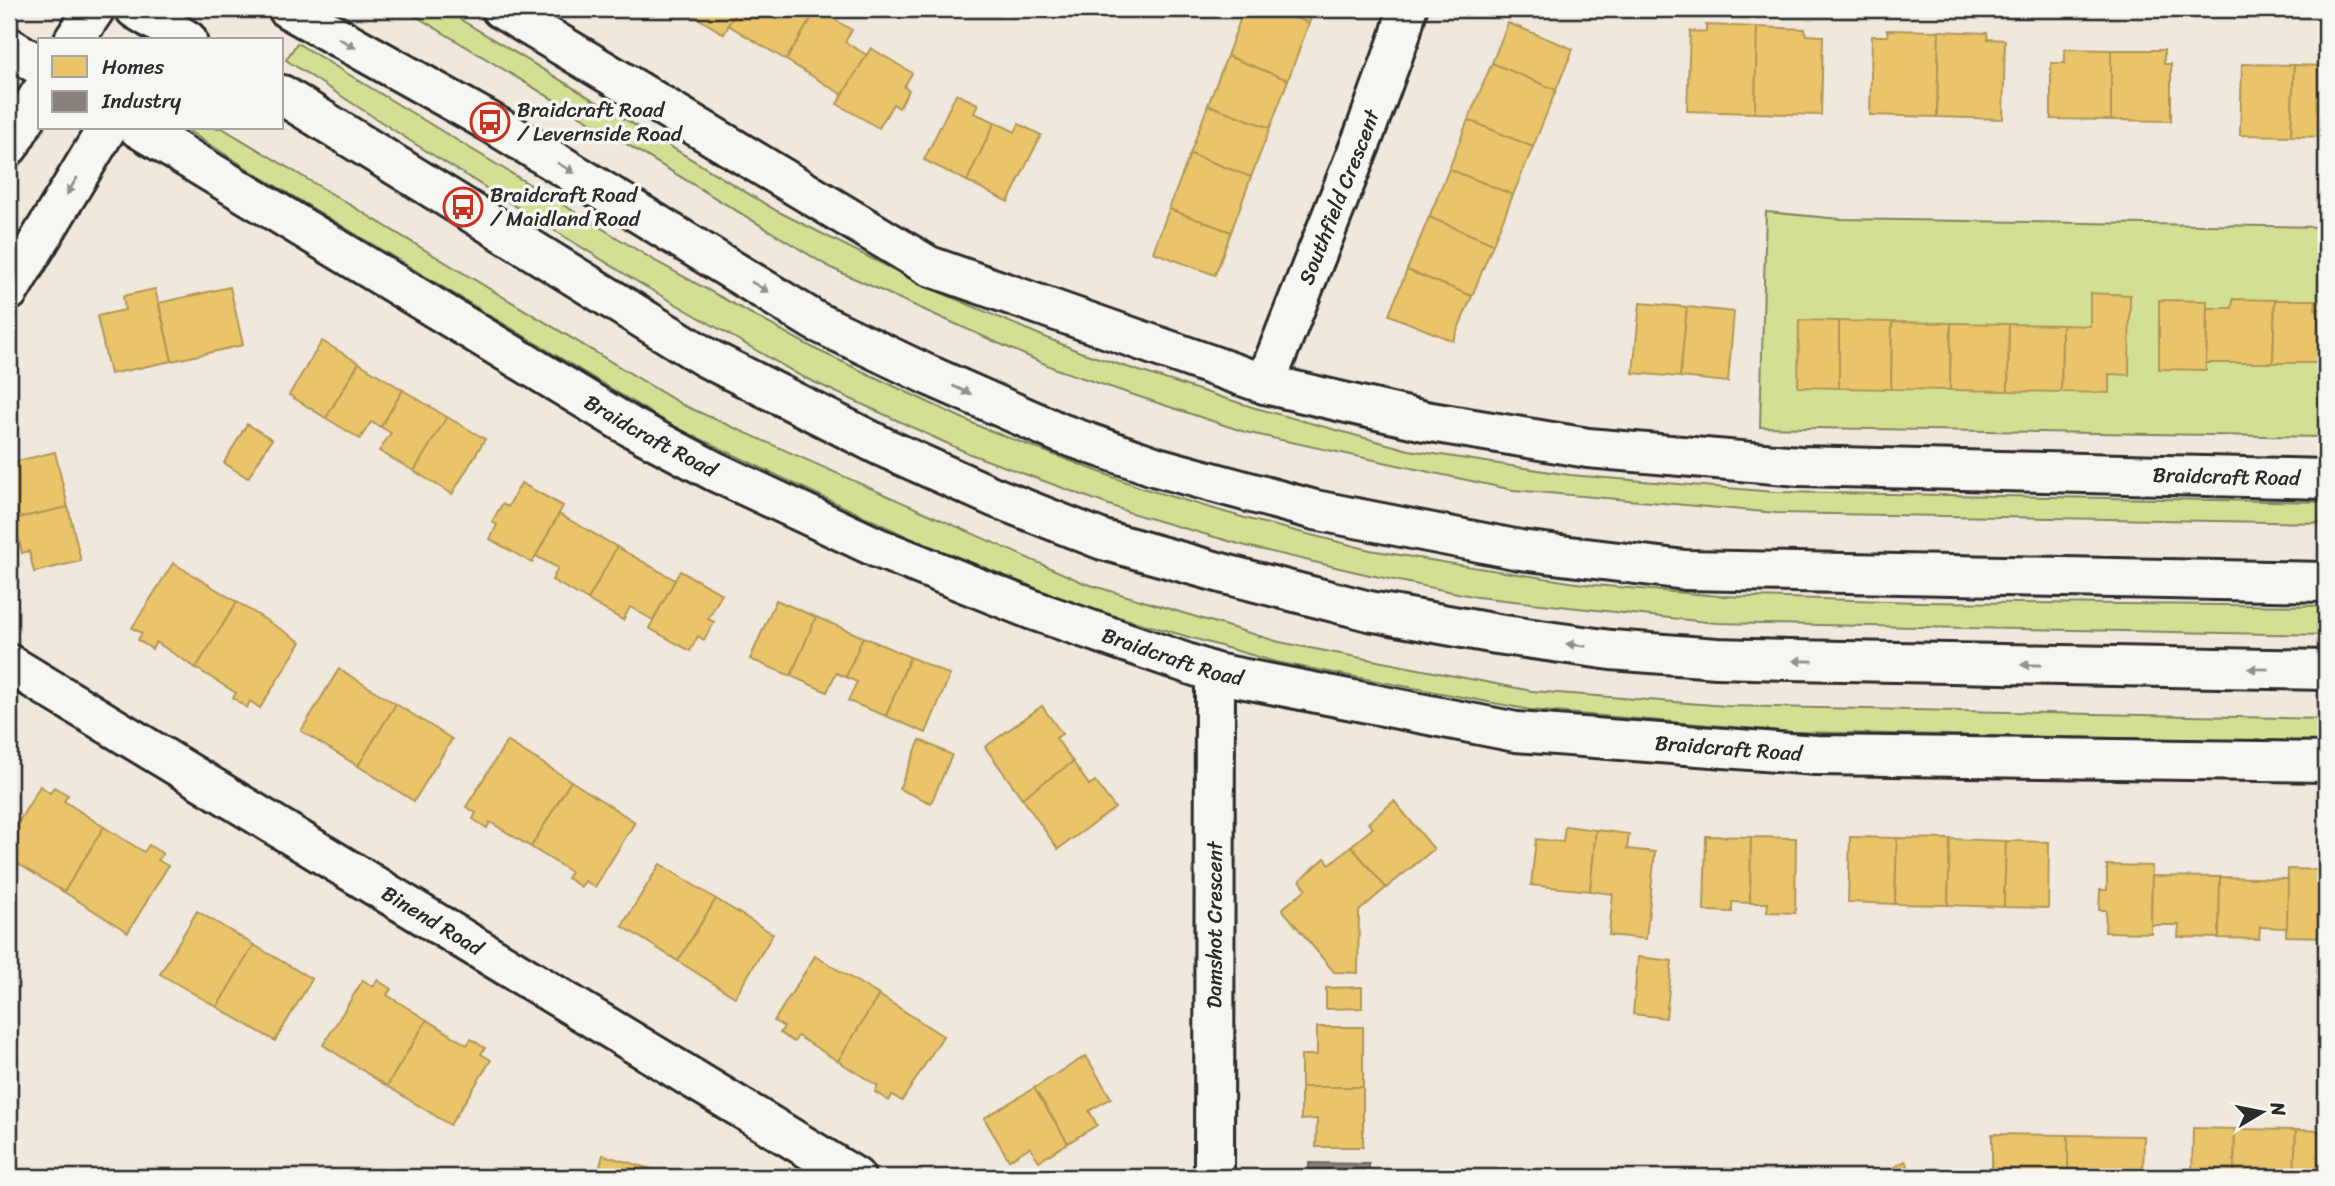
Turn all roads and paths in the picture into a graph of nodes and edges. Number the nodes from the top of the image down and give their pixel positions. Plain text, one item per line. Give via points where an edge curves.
1 (95, 9) edge
2 (135, 9) edge
3 (288, 9) edge
4 (501, 9) edge
5 (1407, 9) edge
6 (174, 30) edge
7 (75, 38) edge
8 (9, 47) edge
9 (38, 65) edge
10 (284, 96) edge
11 (38, 97) edge
12 (106, 130) edge
13 (141, 130) edge
14 (9, 146) edge
15 (9, 291) edge
16 (1265, 384) junction
17 (2326, 479) edge
18 (2326, 582) edge
19 (9, 664) edge
20 (2326, 670) edge
21 (1215, 673) junction
22 (2326, 762) edge
23 (855, 1177) edge
24 (1214, 1177) edge

1 - 7 street
2 - 6 street
3 -> 18 street via 490,122 815,321 1060,433 1157,467 1315,510 1520,550 1685,570
4 - 16 street, Braidcraft Road via 929,266
5 - 16 street, Southfield Crescent via 1364,135
8 - 9 street
20 -> 10 street via 1717,658 1611,650 1369,611 1103,540 883,447 705,357
11 - 14 street
12 -> 15 street
13 - 21 street, Braidcraft Road via 631,427 714,471 878,548 1033,610
16 - 17 street, Braidcraft Road via 1425,421 1601,449 1799,466
19 - 23 street, Binend Road
21 - 22 street, Braidcraft Road via 1516,732 1816,755
21 - 24 street, Damshot Crescent

